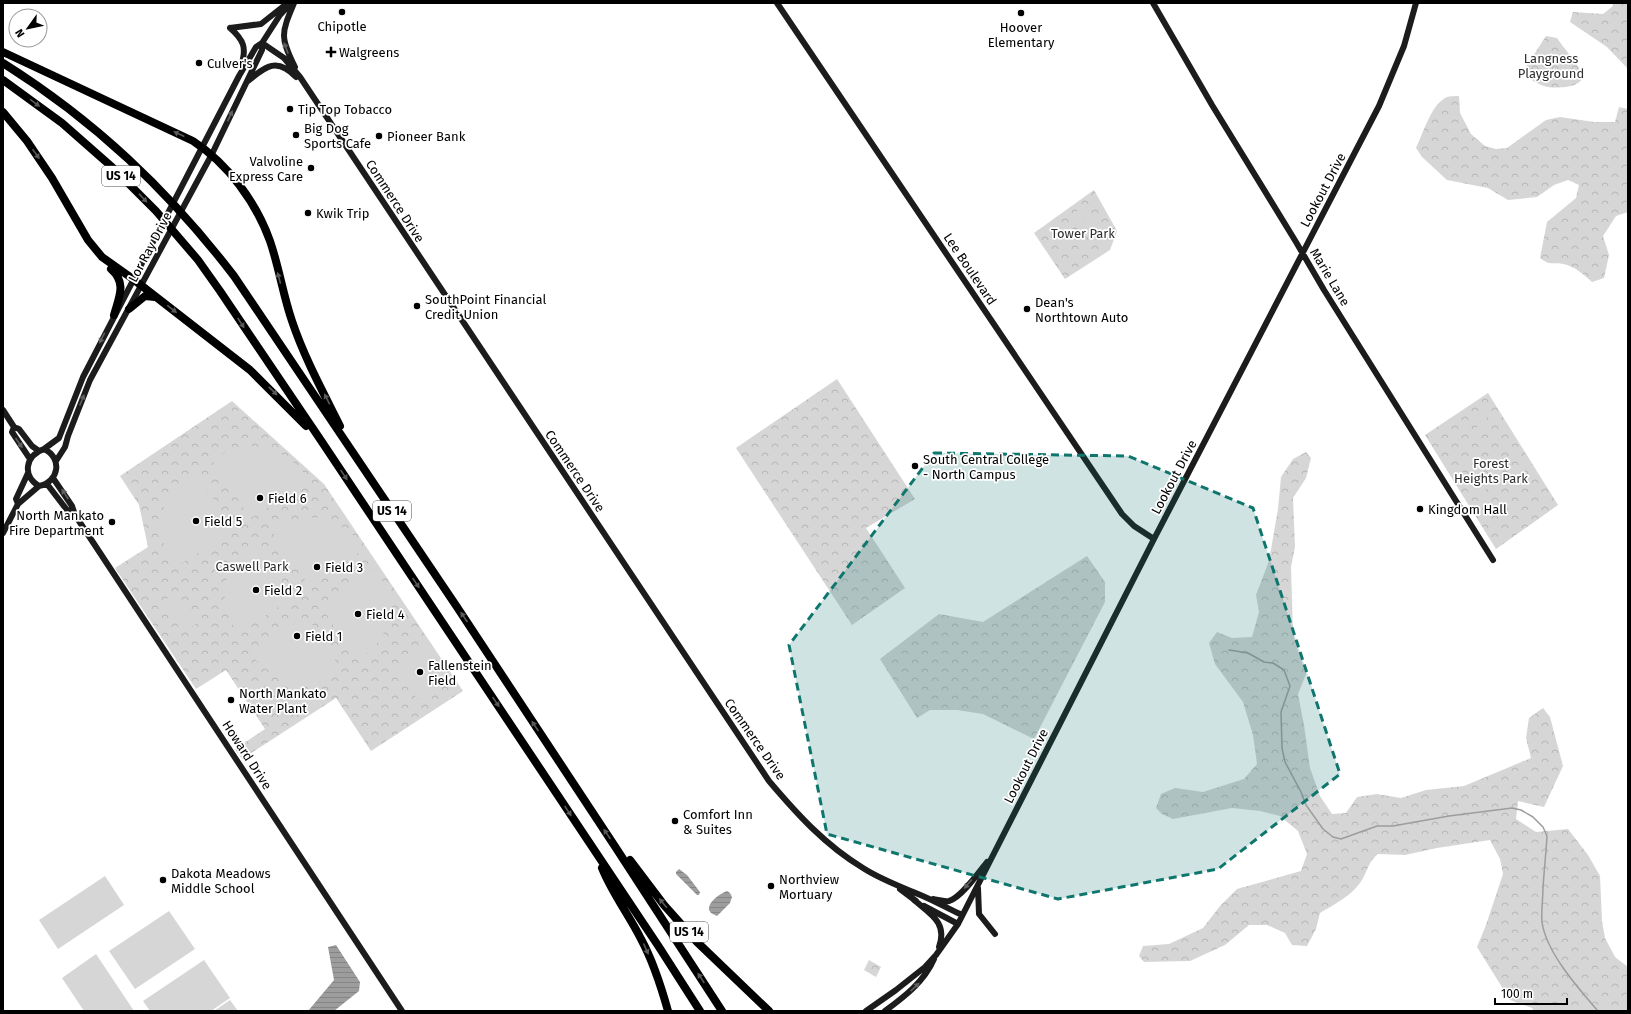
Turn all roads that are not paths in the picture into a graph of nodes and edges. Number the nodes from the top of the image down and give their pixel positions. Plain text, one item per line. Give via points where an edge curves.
1 (289, 3) edge
2 (294, 3) edge
3 (777, 3) edge
4 (1153, 3) edge
5 (1416, 3) edge
6 (262, 43) junction
7 (3, 52) edge
8 (3, 63) edge
9 (239, 76) junction
10 (3, 80) edge
11 (245, 83) junction
12 (303, 83) junction
13 (307, 88) junction
14 (3, 112) edge
15 (202, 146) junction
16 (212, 154) junction
17 (93, 247) junction
18 (1303, 252) junction
19 (133, 279) junction
20 (141, 285) junction
21 (156, 297) junction
22 (129, 309) junction
23 (114, 315) junction
24 (3, 410) edge
25 (67, 416) junction
26 (74, 419) junction
27 (14, 427) junction
28 (322, 442) junction
29 (41, 450) junction
30 (30, 459) junction
31 (357, 459) junction
32 (56, 461) junction
33 (28, 473) junction
34 (53, 478) junction
35 (47, 484) junction
36 (39, 486) junction
37 (18, 504) junction
38 (73, 511) junction
39 (3, 533) edge
40 (1154, 539) junction
41 (1493, 560) dead end
42 (616, 848) junction
43 (596, 853) junction
44 (993, 855) junction
45 (978, 885) junction
46 (895, 886) junction
47 (918, 894) junction
48 (913, 899) junction
49 (962, 916) junction
50 (958, 924) junction
51 (995, 934) dead end
52 (936, 955) junction
53 (402, 1011) edge
54 (668, 1011) edge
55 (700, 1011) edge
56 (722, 1011) edge
57 (769, 1011) edge
58 (866, 1011) edge
59 (885, 1011) edge

1 - 6 street, Lor Ray Drive
1 - 9 street via 261,24 230,28 240,37 245,50
12 -> 2 street via 284,42 286,22
3 - 40 street, Lee Boulevard via 1118,509 1128,521
4 - 18 street, Marie Lane via 1212,105
5 - 18 street, Lookout Drive via 1404,46 1382,100
6 - 9 street, Lor Ray Drive via 256,47
6 - 11 street, Lor Ray Drive via 262,50
6 - 12 street, Commerce Drive via 284,58
15 -> 7 highway
8 - 31 highway, US 14 via 71,110 123,152 194,226 254,304
9 - 15 street, Lor Ray Drive
10 -> 28 highway, US 14 via 86,142 136,190 173,231 220,291
11 - 13 street via 271,65 291,72
16 -> 11 street, Lor Ray Drive
12 - 13 street, Commerce Drive
13 - 46 street, Commerce Drive via 769,781 818,834 862,868
14 -> 17 highway via 52,178
15 - 16 highway
15 - 19 street, Lor Ray Drive
16 - 20 street, Lor Ray Drive
31 -> 16 highway via 304,354 270,241 240,186
17 - 19 highway via 107,261
17 - 23 highway via 120,280 121,292
18 - 40 street, Lookout Drive
18 - 41 street, Marie Lane via 1324,290
19 - 20 highway
19 - 23 street, Lor Ray Drive
20 - 21 highway
20 - 22 street, Lor Ray Drive
21 - 22 highway via 145,296
21 -> 28 highway via 250,370
26 -> 22 street, Lor Ray Drive via 90,380
23 -> 25 street, Lor Ray Drive
24 - 27 street
25 - 26 street
25 - 29 street, Lor Ray Drive via 59,438
26 - 32 street, Lor Ray Drive via 65,447
27 - 29 street via 19,429 32,446
27 -> 30 street via 12,432
28 -> 43 highway, US 14
29 - 30 street
29 - 32 street via 50,452
30 - 33 street
42 -> 31 highway, US 14
32 - 34 street
33 - 36 street via 31,482
33 - 37 street via 16,499
34 - 35 street
38 -> 34 street, Howard Drive
35 - 36 street
35 - 38 street, Howard Drive via 67,510
36 - 37 street
37 - 39 street
38 - 53 street, Howard Drive
40 - 44 street, Lookout Drive
56 -> 42 highway, US 14
57 -> 42 highway, US 14 via 697,942 664,905 631,861
43 -> 54 highway via 607,882 641,939
43 - 55 highway, US 14
44 - 45 street, Lookout Drive
44 -> 47 street via 954,899 941,901
45 - 49 street, Lookout Drive
45 - 51 street via 979,914
46 - 47 street, Commerce Drive
46 - 48 street, Commerce Drive
47 - 49 street, Commerce Drive
48 - 50 street, Commerce Drive
48 - 52 street via 935,918 942,930 942,939
49 - 50 street, Lookout Drive
50 - 52 street, Lookout Drive
52 - 58 street, Lookout Drive via 925,967
59 -> 52 street, Lookout Drive via 922,980

